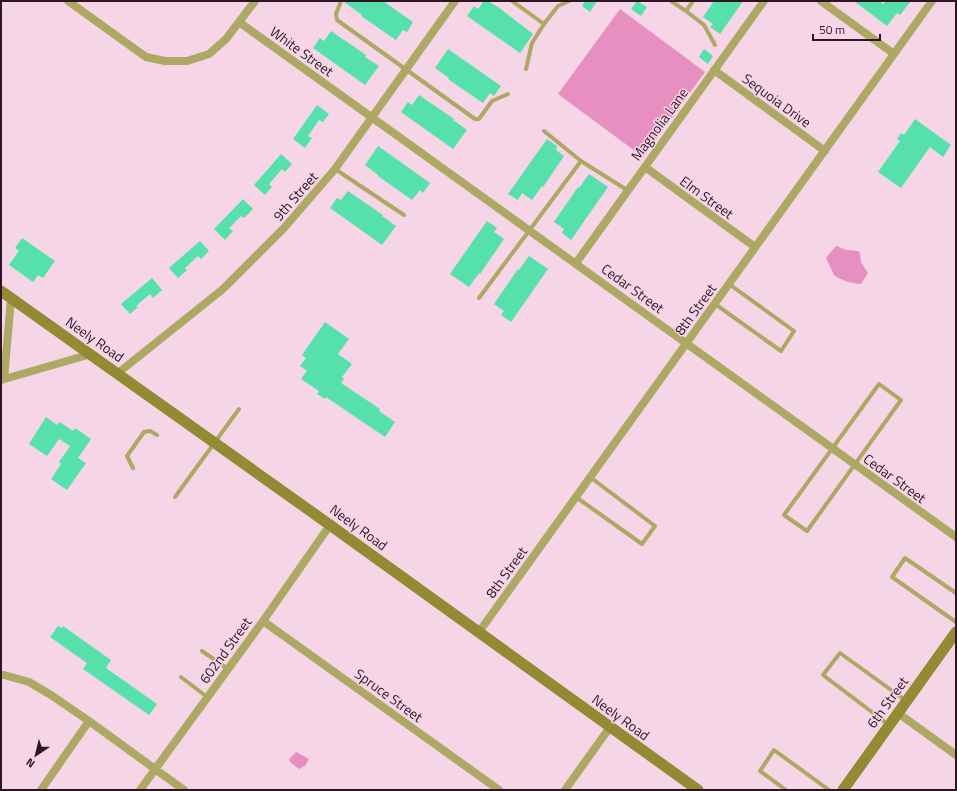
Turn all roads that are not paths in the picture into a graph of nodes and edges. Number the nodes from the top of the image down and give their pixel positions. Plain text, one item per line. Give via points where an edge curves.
1 (68, 1) edge
2 (254, 1) edge
3 (341, 1) edge
4 (455, 1) edge
5 (512, 1) edge
6 (569, 1) edge
7 (671, 1) edge
8 (693, 1) edge
9 (764, 1) edge
10 (820, 1) edge
11 (932, 1) edge
12 (686, 11) junction
13 (239, 22) junction
14 (544, 24) junction
15 (715, 44) dead end
16 (894, 54) junction
17 (406, 68) junction
18 (526, 69) dead end
19 (714, 70) junction
20 (508, 94) dead end
21 (372, 117) junction
22 (544, 132) dead end
23 (825, 151) junction
24 (581, 161) junction
25 (645, 167) junction
26 (335, 168) junction
27 (628, 190) junction
28 (404, 215) dead end
29 (529, 230) junction
30 (755, 248) junction
31 (576, 263) junction
32 (729, 284) junction
33 (1, 291) edge
34 (480, 298) dead end
35 (11, 299) junction
36 (714, 304) junction
37 (686, 343) junction
38 (91, 354) junction
39 (118, 373) junction
40 (2, 380) edge
41 (239, 409) dead end
42 (157, 435) dead end
43 (215, 442) junction
44 (833, 448) junction
45 (855, 464) junction
46 (133, 468) dead end
47 (590, 477) junction
48 (175, 497) dead end
49 (576, 497) junction
50 (330, 525) junction
51 (956, 537) edge
52 (956, 593) edge
53 (263, 621) junction
54 (956, 622) edge
55 (479, 632) junction
56 (956, 632) edge
57 (202, 650) dead end
58 (228, 669) junction
59 (1, 675) edge
60 (181, 677) dead end
61 (207, 697) junction
62 (907, 701) junction
63 (898, 713) junction
64 (89, 720) junction
65 (890, 725) junction
66 (610, 727) junction
67 (956, 755) edge
68 (155, 769) junction
69 (41, 790) edge
70 (140, 790) edge
71 (184, 790) edge
72 (500, 790) edge
73 (565, 790) edge
74 (698, 790) edge
75 (786, 790) edge
76 (829, 790) edge
77 (843, 790) edge

1 - 13 street via 146,57 164,61 187,61 209,54 226,39
2 - 13 street
3 - 17 lane via 336,14 337,20
4 - 17 street, 9th Street
5 - 14 lane
6 - 14 lane via 558,6
7 - 12 lane
8 - 12 lane
9 - 19 street, Magnolia Lane
10 - 16 street
11 - 16 street, 8th Street
12 - 15 lane via 704,25
13 - 21 street, White Street
14 - 18 lane via 532,43
16 - 23 street, 8th Street
17 - 20 lane via 475,119 479,119 492,101
17 - 21 street, 9th Street
19 - 23 street, Sequoia Drive
19 - 25 street, Magnolia Lane
21 - 26 street, 9th Street
21 - 29 street, Cedar Street
22 - 24 lane
23 - 30 street, 8th Street
24 - 27 lane
24 - 29 lane
25 - 27 street, Magnolia Lane
25 - 30 street, Elm Street
26 - 28 lane
26 - 39 street, 9th Street via 284,228 223,289
27 - 31 street, Magnolia Lane
29 - 31 street, Cedar Street
29 - 34 lane
30 - 32 street, 8th Street
31 - 37 street, Cedar Street
32 - 36 street, 8th Street
32 - 36 lane via 794,331 781,351
33 - 35 street, Neely Road
35 - 38 street, Neely Road
35 - 40 street
36 - 37 street, 8th Street
37 - 44 street, Cedar Street
37 - 47 street, 8th Street
38 - 39 street, Neely Road
38 - 40 street
39 - 43 street, Neely Road
41 - 43 lane
42 - 46 lane via 150,431 144,432 127,456
43 - 48 lane
43 - 50 street, Neely Road
44 - 45 street, Cedar Street
44 - 45 lane via 879,384 901,400
44 - 45 lane via 784,515 807,531
45 - 51 street, Cedar Street
47 - 49 street, 8th Street
47 - 49 lane via 655,526 642,544
49 - 55 street, 8th Street
50 - 53 street, 602nd Street
50 - 55 street, Neely Road
52 - 54 lane via 905,558 892,577
53 - 58 street, 602nd Street
53 - 72 street, Spruce Street
55 - 66 street, Neely Road
56 - 62 street, 6th Street
57 - 58 lane
58 - 61 street, 602nd Street
59 - 64 street via 29,682
60 - 61 lane
61 - 68 street, 602nd Street
62 - 63 street, 6th Street
62 - 65 lane via 840,653 823,675
63 - 65 street, 6th Street
63 - 67 street
64 - 68 street
64 - 69 street
65 - 77 street, 6th Street
66 - 73 street
66 - 74 street, Neely Road
68 - 70 street, 602nd Street
68 - 71 street
75 - 76 lane via 760,771 774,750

